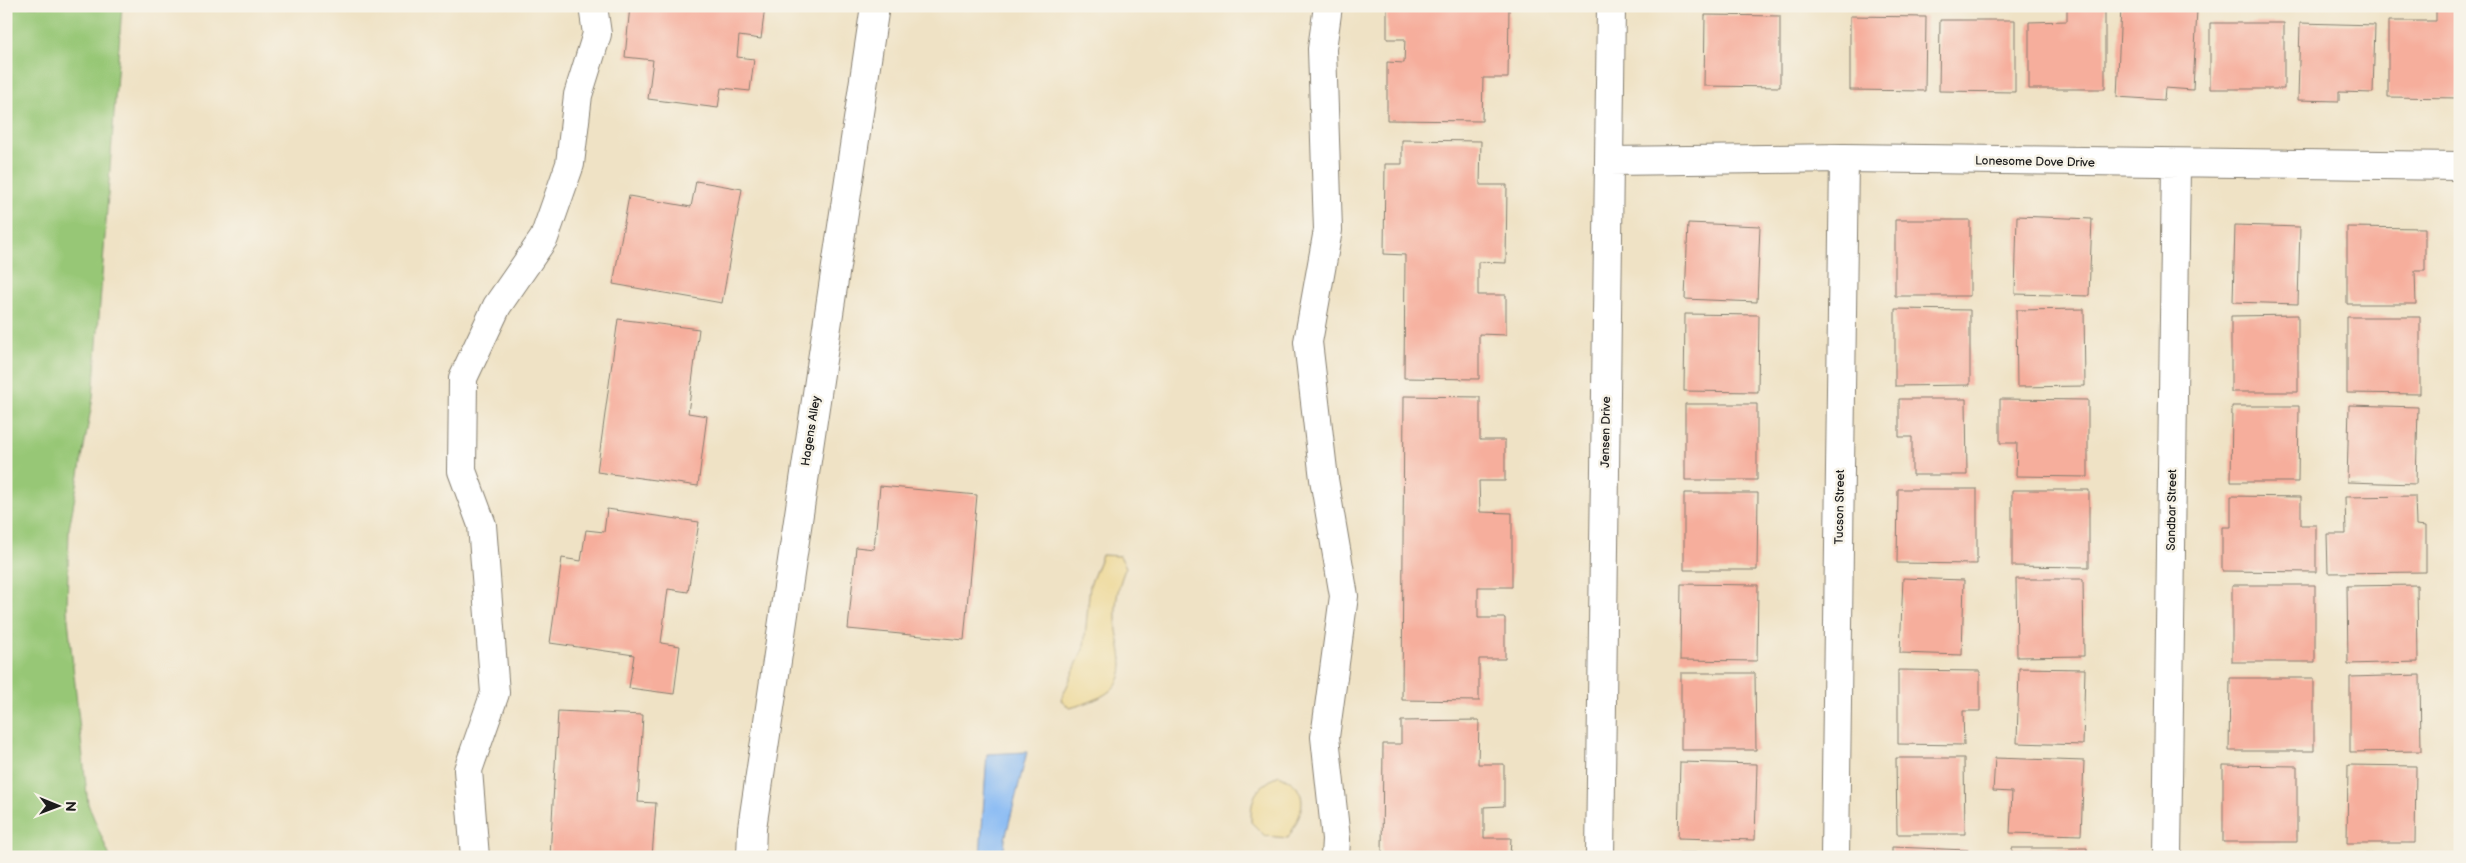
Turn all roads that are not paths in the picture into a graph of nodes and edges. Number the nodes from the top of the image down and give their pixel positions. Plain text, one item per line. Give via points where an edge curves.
1 (592, 6) edge
2 (875, 6) edge
3 (1328, 6) edge
4 (1611, 6) edge
5 (1844, 158) junction
6 (1610, 161) junction
7 (2176, 164) junction
8 (2460, 166) edge
9 (475, 857) edge
10 (751, 857) edge
11 (1335, 857) edge
12 (1600, 857) edge
13 (1835, 857) edge
14 (2168, 857) edge

1 - 9 street via 597,34 578,95 570,164 544,238 497,306 463,378 462,471 482,525 494,693 468,770
2 - 10 street, Hagens Alley via 752,828
3 - 11 street via 1322,49 1328,230 1308,342 1324,479 1344,596 1325,737
4 - 6 street, Jensen Drive
5 - 6 street, Lonesome Dove Drive
5 - 7 street, Lonesome Dove Drive
5 - 13 street, Tucson Street
6 - 12 street, Jensen Drive
7 - 8 street, Lonesome Dove Drive
7 - 14 street, Sandbar Street

